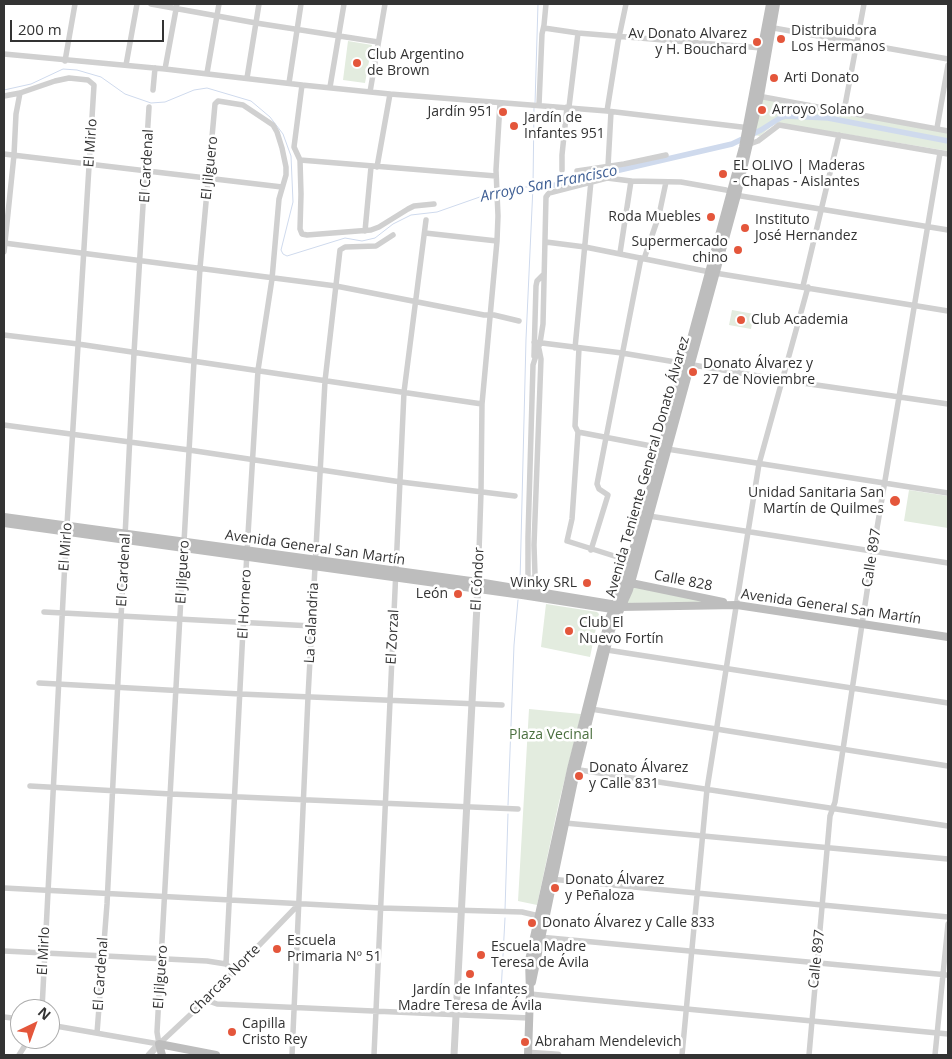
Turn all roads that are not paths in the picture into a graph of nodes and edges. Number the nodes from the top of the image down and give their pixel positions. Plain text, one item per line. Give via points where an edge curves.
1 (74, 4) edge
2 (137, 4) edge
3 (151, 4) edge
4 (219, 4) edge
5 (259, 4) edge
6 (301, 4) edge
7 (344, 4) edge
8 (385, 4) edge
9 (546, 4) edge
10 (626, 4) edge
11 (770, 4) edge
12 (776, 4) edge
13 (864, 4) edge
14 (177, 6) edge
15 (217, 16) junction
16 (256, 23) junction
17 (544, 28) junction
18 (769, 28) junction
19 (297, 30) junction
20 (578, 33) junction
21 (338, 36) junction
22 (619, 36) junction
23 (378, 42) junction
24 (857, 43) junction
25 (762, 48) junction
26 (4, 54) edge
27 (948, 59) edge
28 (65, 61) junction
29 (948, 64) edge
30 (126, 65) junction
31 (155, 68) junction
32 (165, 69) junction
33 (207, 73) junction
34 (247, 78) junction
35 (289, 83) junction
36 (302, 85) junction
37 (330, 87) junction
38 (153, 90) dead end
39 (370, 92) junction
40 (20, 93) junction
41 (390, 94) junction
42 (4, 96) edge
43 (757, 96) junction
44 (500, 103) junction
45 (536, 105) junction
46 (149, 107) dead end
47 (568, 107) junction
48 (609, 111) junction
49 (844, 111) junction
50 (275, 128) joint
51 (750, 128) junction
52 (937, 128) junction
53 (948, 131) edge
54 (839, 134) junction
55 (746, 146) junction
56 (940, 152) junction
57 (4, 154) edge
58 (948, 154) edge
59 (14, 155) junction
60 (666, 155) dead end
61 (300, 160) junction
62 (89, 164) junction
63 (608, 166) junction
64 (374, 167) junction
65 (146, 170) junction
66 (562, 170) dead end
67 (577, 171) dead end
68 (209, 177) junction
69 (497, 179) junction
70 (591, 181) junction
71 (631, 181) junction
72 (666, 182) junction
73 (282, 187) junction
74 (734, 194) junction
75 (434, 204) dead end
76 (822, 210) junction
77 (426, 220) dead end
78 (928, 227) junction
79 (948, 230) edge
80 (364, 231) junction
81 (425, 233) junction
82 (393, 235) dead end
83 (497, 241) junction
84 (546, 242) junction
85 (4, 243) edge
86 (585, 247) junction
87 (4, 252) edge
88 (83, 254) junction
89 (620, 254) junction
90 (643, 258) junction
91 (141, 260) junction
92 (200, 268) junction
93 (712, 272) junction
94 (272, 279) junction
95 (336, 286) junction
96 (805, 287) junction
97 (415, 301) junction
98 (915, 306) junction
99 (948, 311) edge
100 (490, 315) junction
101 (519, 321) dead end
102 (4, 335) edge
103 (78, 344) junction
104 (538, 344) junction
105 (577, 348) junction
106 (134, 353) junction
107 (622, 353) junction
108 (194, 360) junction
109 (687, 364) junction
110 (258, 370) junction
111 (782, 380) junction
112 (325, 381) junction
113 (404, 392) junction
114 (898, 396) junction
115 (482, 404) junction
116 (948, 404) edge
117 (4, 425) edge
118 (578, 432) junction
119 (72, 435) junction
120 (606, 438) junction
121 (131, 443) junction
122 (664, 448) junction
123 (189, 450) junction
124 (253, 461) junction
125 (760, 463) junction
126 (320, 471) junction
127 (401, 482) junction
128 (529, 482) junction
129 (537, 483) junction
130 (884, 483) junction
131 (481, 492) junction
132 (948, 493) edge
133 (515, 496) dead end
134 (649, 516) junction
135 (4, 517) edge
136 (4, 523) edge
137 (34, 524) junction
138 (67, 529) junction
139 (748, 532) junction
140 (126, 537) junction
141 (534, 537) junction
142 (528, 541) junction
143 (184, 545) junction
144 (591, 550) junction
145 (873, 552) junction
146 (247, 554) junction
147 (630, 561) junction
148 (948, 563) edge
149 (315, 564) junction
150 (396, 575) junction
151 (627, 582) junction
152 (478, 586) junction
153 (528, 589) junction
154 (737, 605) junction
155 (616, 607) junction
156 (44, 612) dead end
157 (62, 612) junction
158 (121, 616) junction
159 (180, 619) junction
160 (243, 622) junction
161 (862, 624) junction
162 (312, 626) junction
163 (948, 637) edge
164 (607, 650) junction
165 (727, 669) junction
166 (39, 683) dead end
167 (58, 683) junction
168 (117, 687) junction
169 (852, 688) junction
170 (177, 690) junction
171 (240, 694) junction
172 (308, 697) junction
173 (390, 700) junction
174 (948, 703) edge
175 (471, 704) junction
176 (502, 705) dead end
177 (592, 710) junction
178 (717, 729) junction
179 (842, 749) junction
180 (948, 766) edge
181 (573, 770) junction
182 (30, 786) dead end
183 (54, 788) junction
184 (707, 790) junction
185 (112, 791) junction
186 (171, 794) junction
187 (234, 797) junction
188 (304, 800) junction
189 (386, 804) junction
190 (466, 808) junction
191 (518, 809) dead end
192 (832, 810) junction
193 (565, 823) junction
194 (948, 826) edge
195 (702, 836) junction
196 (827, 848) junction
197 (948, 859) edge
198 (550, 879) junction
199 (4, 888) edge
200 (48, 891) junction
201 (106, 894) junction
202 (696, 894) junction
203 (165, 898) junction
204 (229, 900) junction
205 (300, 904) junction
206 (823, 905) junction
207 (381, 908) junction
208 (461, 911) junction
209 (539, 916) junction
210 (948, 917) edge
211 (948, 924) edge
212 (538, 937) junction
213 (4, 951) edge
214 (692, 952) junction
215 (44, 953) junction
216 (103, 956) junction
217 (162, 959) junction
218 (817, 963) junction
219 (226, 964) junction
220 (234, 971) junction
221 (946, 974) edge
222 (530, 994) junction
223 (42, 999) edge
224 (206, 1000) junction
225 (295, 1008) junction
226 (686, 1009) junction
227 (377, 1011) junction
228 (456, 1015) junction
229 (529, 1018) junction
230 (811, 1020) junction
231 (60, 1027) edge
232 (938, 1032) junction
233 (97, 1033) junction
234 (948, 1034) edge
235 (159, 1044) junction
236 (528, 1054) edge
237 (150, 1055) edge
238 (162, 1055) edge
239 (216, 1055) edge
240 (292, 1055) edge
241 (374, 1055) edge
242 (454, 1055) edge
243 (558, 1055) edge
244 (682, 1055) edge
245 (809, 1055) edge
246 (935, 1055) edge

1 - 28 street
2 - 30 street
3 - 14 street
4 - 15 street
5 - 16 street
6 - 19 street
7 - 21 street
8 - 23 street
9 - 17 street
10 - 22 street
11 - 18 main road, Avenida Teniente General Donato Álvarez
12 - 18 main road, Avenida Teniente General Donato Álvarez
13 - 24 street
14 - 15 street
14 - 32 street
15 - 16 street
15 - 33 street
16 - 19 street
16 - 34 street
17 - 20 street
17 - 45 street
18 - 24 street
18 - 25 main road, Avenida Teniente General Donato Álvarez
18 - 43 main road, Avenida Teniente General Donato Álvarez
19 - 21 street
19 - 35 street
20 - 22 street
20 - 47 street
21 - 23 street
21 - 37 street
22 - 25 street
22 - 48 street
23 - 39 street
24 - 27 street
24 - 49 street
25 - 43 main road, Avenida Teniente General Donato Álvarez
26 - 28 street
28 - 30 street
29 - 52 street
30 - 31 street
31 - 32 street
31 - 38 street
32 - 33 street
33 - 34 street
34 - 35 street
35 - 36 street
36 - 37 street
36 - 61 street via 294,147
37 - 39 street
39 - 41 street
40 - 42 street
40 - 59 street
40 - 62 street, El Mirlo via 68,78 88,80 94,85
41 - 44 street
41 - 64 street
43 - 49 street
43 - 51 main road, Avenida Teniente General Donato Álvarez
44 - 45 street
44 - 69 street, El Cóndor
45 - 47 street
46 - 65 street, El Cardenal
47 - 48 street
47 - 66 street
48 - 51 street
48 - 63 street
49 - 52 street
50 - 68 street, El Jilguero via 246,107 217,101
50 - 73 street, El Hornero via 286,168
51 - 55 main road, Avenida Teniente General Donato Álvarez
52 - 53 street
54 - 55 street via 779,125
54 - 56 street
54 - 76 street
55 - 74 main road, Avenida Teniente General Donato Álvarez
56 - 58 street
56 - 78 street, Calle 897
57 - 59 street
59 - 62 street
59 - 85 street
60 - 63 street
61 - 64 street
61 - 80 street via 302,234
62 - 65 street
62 - 88 street, El Mirlo
63 - 67 street
64 - 69 street
64 - 80 street
65 - 68 street
65 - 91 street, El Cardenal
68 - 73 street
68 - 92 street, El Jilguero
69 - 83 street, El Cóndor
70 - 71 street via 607,178
70 - 84 street via 550,192 546,197
70 - 86 street
71 - 72 street
71 - 89 street
72 - 74 street
72 - 90 street via 657,223
73 - 94 street, El Hornero
74 - 76 street
74 - 93 main road, Avenida Teniente General Donato Álvarez
75 - 80 street via 414,206 379,227
76 - 78 street
76 - 96 street
77 - 81 street, El Zorzal
78 - 79 street
78 - 98 street, Calle 897
81 - 83 street
81 - 97 street, El Zorzal
82 - 95 street, La Calandria via 376,246 341,248
83 - 100 street, El Cóndor
84 - 86 street
84 - 104 street via 544,274 536,286
85 - 87 street
85 - 88 street
86 - 89 street
86 - 105 street
88 - 91 street
88 - 103 street, El Mirlo
89 - 90 street
90 - 93 street
90 - 107 street
91 - 92 street
91 - 106 street, El Cardenal
92 - 94 street
92 - 108 street, El Jilguero
93 - 96 street
93 - 109 main road, Avenida Teniente General Donato Álvarez
94 - 95 street
94 - 110 street, El Hornero
95 - 97 street
95 - 112 street, La Calandria
96 - 98 street
96 - 111 street
97 - 100 street
97 - 113 street, El Zorzal
98 - 99 street
98 - 114 street, Calle 897
100 - 101 street
100 - 115 street, El Cóndor
102 - 103 street
103 - 106 street
103 - 119 street, El Mirlo
104 - 105 street
104 - 128 street via 534,357
104 - 129 street via 541,359
105 - 107 street
105 - 118 street via 575,426
106 - 108 street
106 - 121 street, El Cardenal
107 - 109 street
107 - 120 street
108 - 110 street
108 - 123 street, El Jilguero
109 - 111 street
109 - 122 main road, Avenida Teniente General Donato Álvarez
110 - 112 street
110 - 124 street, El Hornero
111 - 114 street
111 - 125 street
112 - 113 street
112 - 126 street, La Calandria
113 - 115 street
113 - 127 street, El Zorzal
114 - 116 street
114 - 130 street, Calle 897
115 - 131 street, El Cóndor
117 - 119 street
118 - 120 street
118 - 144 street via 567,539 568,543
119 - 121 street
119 - 138 street, El Mirlo
120 - 122 street
120 - 144 street via 597,484 608,495
121 - 123 street
121 - 140 street, El Cardenal
122 - 125 street
122 - 134 main road, Avenida Teniente General Donato Álvarez
122 - 147 main road, Avenida Teniente General Donato Álvarez
123 - 124 street
123 - 143 street, El Jilguero
124 - 126 street
124 - 146 street, El Hornero
125 - 130 street
125 - 139 street
126 - 127 street
126 - 149 street, La Calandria
127 - 131 street
127 - 150 street, El Zorzal
128 - 129 street
128 - 142 street
129 - 141 street
130 - 132 street
130 - 145 street, Calle 897
131 - 133 street
131 - 152 street, El Cóndor
134 - 139 street
134 - 151 main road, Avenida Teniente General Donato Álvarez
135 - 137 main road, Avenida General San Martín
136 - 137 main road, Avenida General San Martín
137 - 138 main road, Avenida General San Martín
138 - 140 main road, Avenida General San Martín
138 - 157 street, El Mirlo
139 - 145 street
139 - 154 street
140 - 143 main road, Avenida General San Martín
140 - 158 street, El Cardenal
141 - 142 street
141 - 153 street via 535,575
142 - 153 street
143 - 146 main road, Avenida General San Martín
143 - 159 street, El Jilguero
144 - 147 street
145 - 148 street
145 - 161 street, Calle 897
146 - 149 main road, Avenida General San Martín
146 - 160 street, El Hornero
147 - 151 main road, Avenida Teniente General Donato Álvarez
149 - 150 main road, Avenida General San Martín
149 - 162 street, La Calandria
150 - 152 main road, Avenida General San Martín
150 - 173 street, El Zorzal
151 - 154 main road, Calle 828
151 - 155 main road, Avenida Teniente General Donato Álvarez
152 - 153 main road, Avenida General San Martín
152 - 175 street, El Cóndor
153 - 155 main road, Avenida General San Martín
154 - 155 main road, Avenida General San Martín
154 - 161 main road, Avenida General San Martín
154 - 165 street
155 - 164 main road, Avenida Teniente General Donato Álvarez
155 - 181 main road, Avenida Teniente General Donato Álvarez
156 - 157 street
157 - 158 street
157 - 167 street, El Mirlo
158 - 159 street
158 - 168 street, El Cardenal
159 - 160 street
159 - 170 street, El Jilguero
160 - 162 street
160 - 171 street, El Hornero
161 - 163 main road, Avenida General San Martín
161 - 169 street, Calle 897
162 - 172 street, La Calandria
164 - 165 street
164 - 177 main road, Avenida Teniente General Donato Álvarez
165 - 169 street
165 - 178 street
166 - 167 street
167 - 168 street
167 - 183 street, El Mirlo
168 - 170 street
168 - 185 street, El Cardenal
169 - 174 street
169 - 179 street, Calle 897
170 - 171 street
170 - 186 street, El Jilguero
171 - 172 street
171 - 187 street, El Hornero
172 - 173 street
172 - 188 street, La Calandria
173 - 175 street
173 - 189 street, El Zorzal
175 - 176 street
175 - 190 street, El Cóndor
177 - 178 street
177 - 181 main road, Avenida Teniente General Donato Álvarez
178 - 179 street
178 - 184 street
179 - 180 street
179 - 192 street, Calle 897
181 - 184 street
181 - 193 main road, Avenida Teniente General Donato Álvarez
181 - 198 main road, Avenida Teniente General Donato Álvarez
182 - 183 street
183 - 185 street
183 - 200 street, El Mirlo
184 - 192 street
184 - 195 street
185 - 186 street
185 - 201 street, El Cardenal
186 - 187 street
186 - 203 street, El Jilguero
187 - 188 street
187 - 204 street, El Hornero
188 - 189 street
188 - 205 street, La Calandria
189 - 190 street
189 - 207 street, El Zorzal
190 - 191 street
190 - 208 street, El Cóndor
192 - 194 street
192 - 196 street, Calle 897
193 - 195 street
193 - 198 main road, Avenida Teniente General Donato Álvarez
195 - 196 street
195 - 202 street
196 - 197 street
196 - 206 street, Calle 897
198 - 202 street
198 - 209 main road, Avenida Teniente General Donato Álvarez
198 - 212 main road, Avenida Teniente General Donato Álvarez
199 - 200 street
200 - 201 street
200 - 215 street, El Mirlo
201 - 203 street
201 - 216 street, El Cardenal
202 - 206 street
202 - 214 street
203 - 204 street
203 - 217 street, El Jilguero
204 - 205 street
204 - 219 street, El Hornero
205 - 207 street
205 - 220 street, Charcas Norte
205 - 225 street, La Calandria
206 - 210 street
206 - 218 street, Calle 897
207 - 208 street
207 - 227 street, El Zorzal
208 - 209 street via 522,912
208 - 228 street, El Cóndor
209 - 212 main road, Avenida Teniente General Donato Álvarez
211 - 221 street
212 - 214 street
212 - 222 main road, Avenida Teniente General Donato Álvarez
213 - 215 street
214 - 218 street
214 - 226 street
215 - 216 street
215 - 223 street, El Mirlo
216 - 217 street
216 - 233 street, El Cardenal
217 - 219 street via 207,960
217 - 235 street, El Jilguero
218 - 221 street
218 - 230 street, Calle 897
219 - 220 street
220 - 224 street, Charcas Norte
221 - 232 street
222 - 226 street
222 - 229 main road, Avenida Teniente General Donato Álvarez
224 - 225 street via 217,1004
224 - 235 street, Charcas Norte
225 - 227 street
225 - 240 street, La Calandria
226 - 230 street
226 - 244 street
227 - 228 street
227 - 241 street, El Zorzal
228 - 229 street
228 - 242 street, El Cóndor
229 - 236 main road, Avenida Teniente General Donato Álvarez
230 - 232 street
230 - 245 street, Calle 897
231 - 233 street
232 - 234 street
232 - 246 street
233 - 235 street
235 - 237 street, Charcas Norte
235 - 238 main road
235 - 239 main road
236 - 243 street

